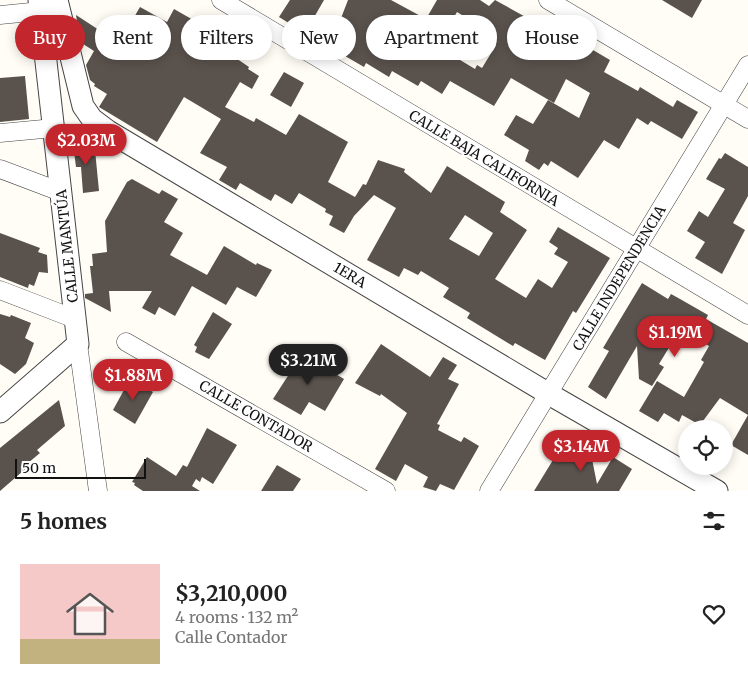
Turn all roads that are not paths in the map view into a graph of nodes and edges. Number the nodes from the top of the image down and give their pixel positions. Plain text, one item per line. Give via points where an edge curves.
1 (221, 0) edge
2 (548, 0) edge
3 (46, 4) edge
4 (0, 15) edge
5 (748, 65) edge
6 (723, 105) junction
7 (748, 119) edge
8 (54, 128) junction
9 (0, 133) edge
10 (0, 169) edge
11 (61, 192) junction
12 (636, 248) junction
13 (0, 290) edge
14 (748, 315) edge
15 (75, 319) junction
16 (126, 342) dead end
17 (78, 344) junction
18 (549, 394) junction
19 (0, 412) edge
20 (98, 491) edge
21 (386, 491) edge
22 (489, 491) edge
23 (718, 491) edge

1 - 12 street, CALLE BAJA CALIFORNIA
2 - 6 street
3 - 4 street
3 - 8 street, CALLE MANTÚA
3 - 18 street, 1ERA via 66,32 77,89 92,119
5 - 6 street, CALLE INDEPENDENCIA
6 - 7 street
6 - 12 street, CALLE INDEPENDENCIA
8 - 9 street
8 - 11 street, CALLE MANTÚA
10 - 11 street
11 - 15 street, CALLE MANTÚA
12 - 14 street, CALLE BAJA CALIFORNIA
12 - 18 street, CALLE INDEPENDENCIA
13 - 15 street
15 - 17 street, CALLE MANTÚA
16 - 21 street, CALLE CONTADOR
17 - 19 street
17 - 20 street, CALLE MANTÚA
18 - 22 street, CALLE INDEPENDENCIA
18 - 23 street, 1ERA

